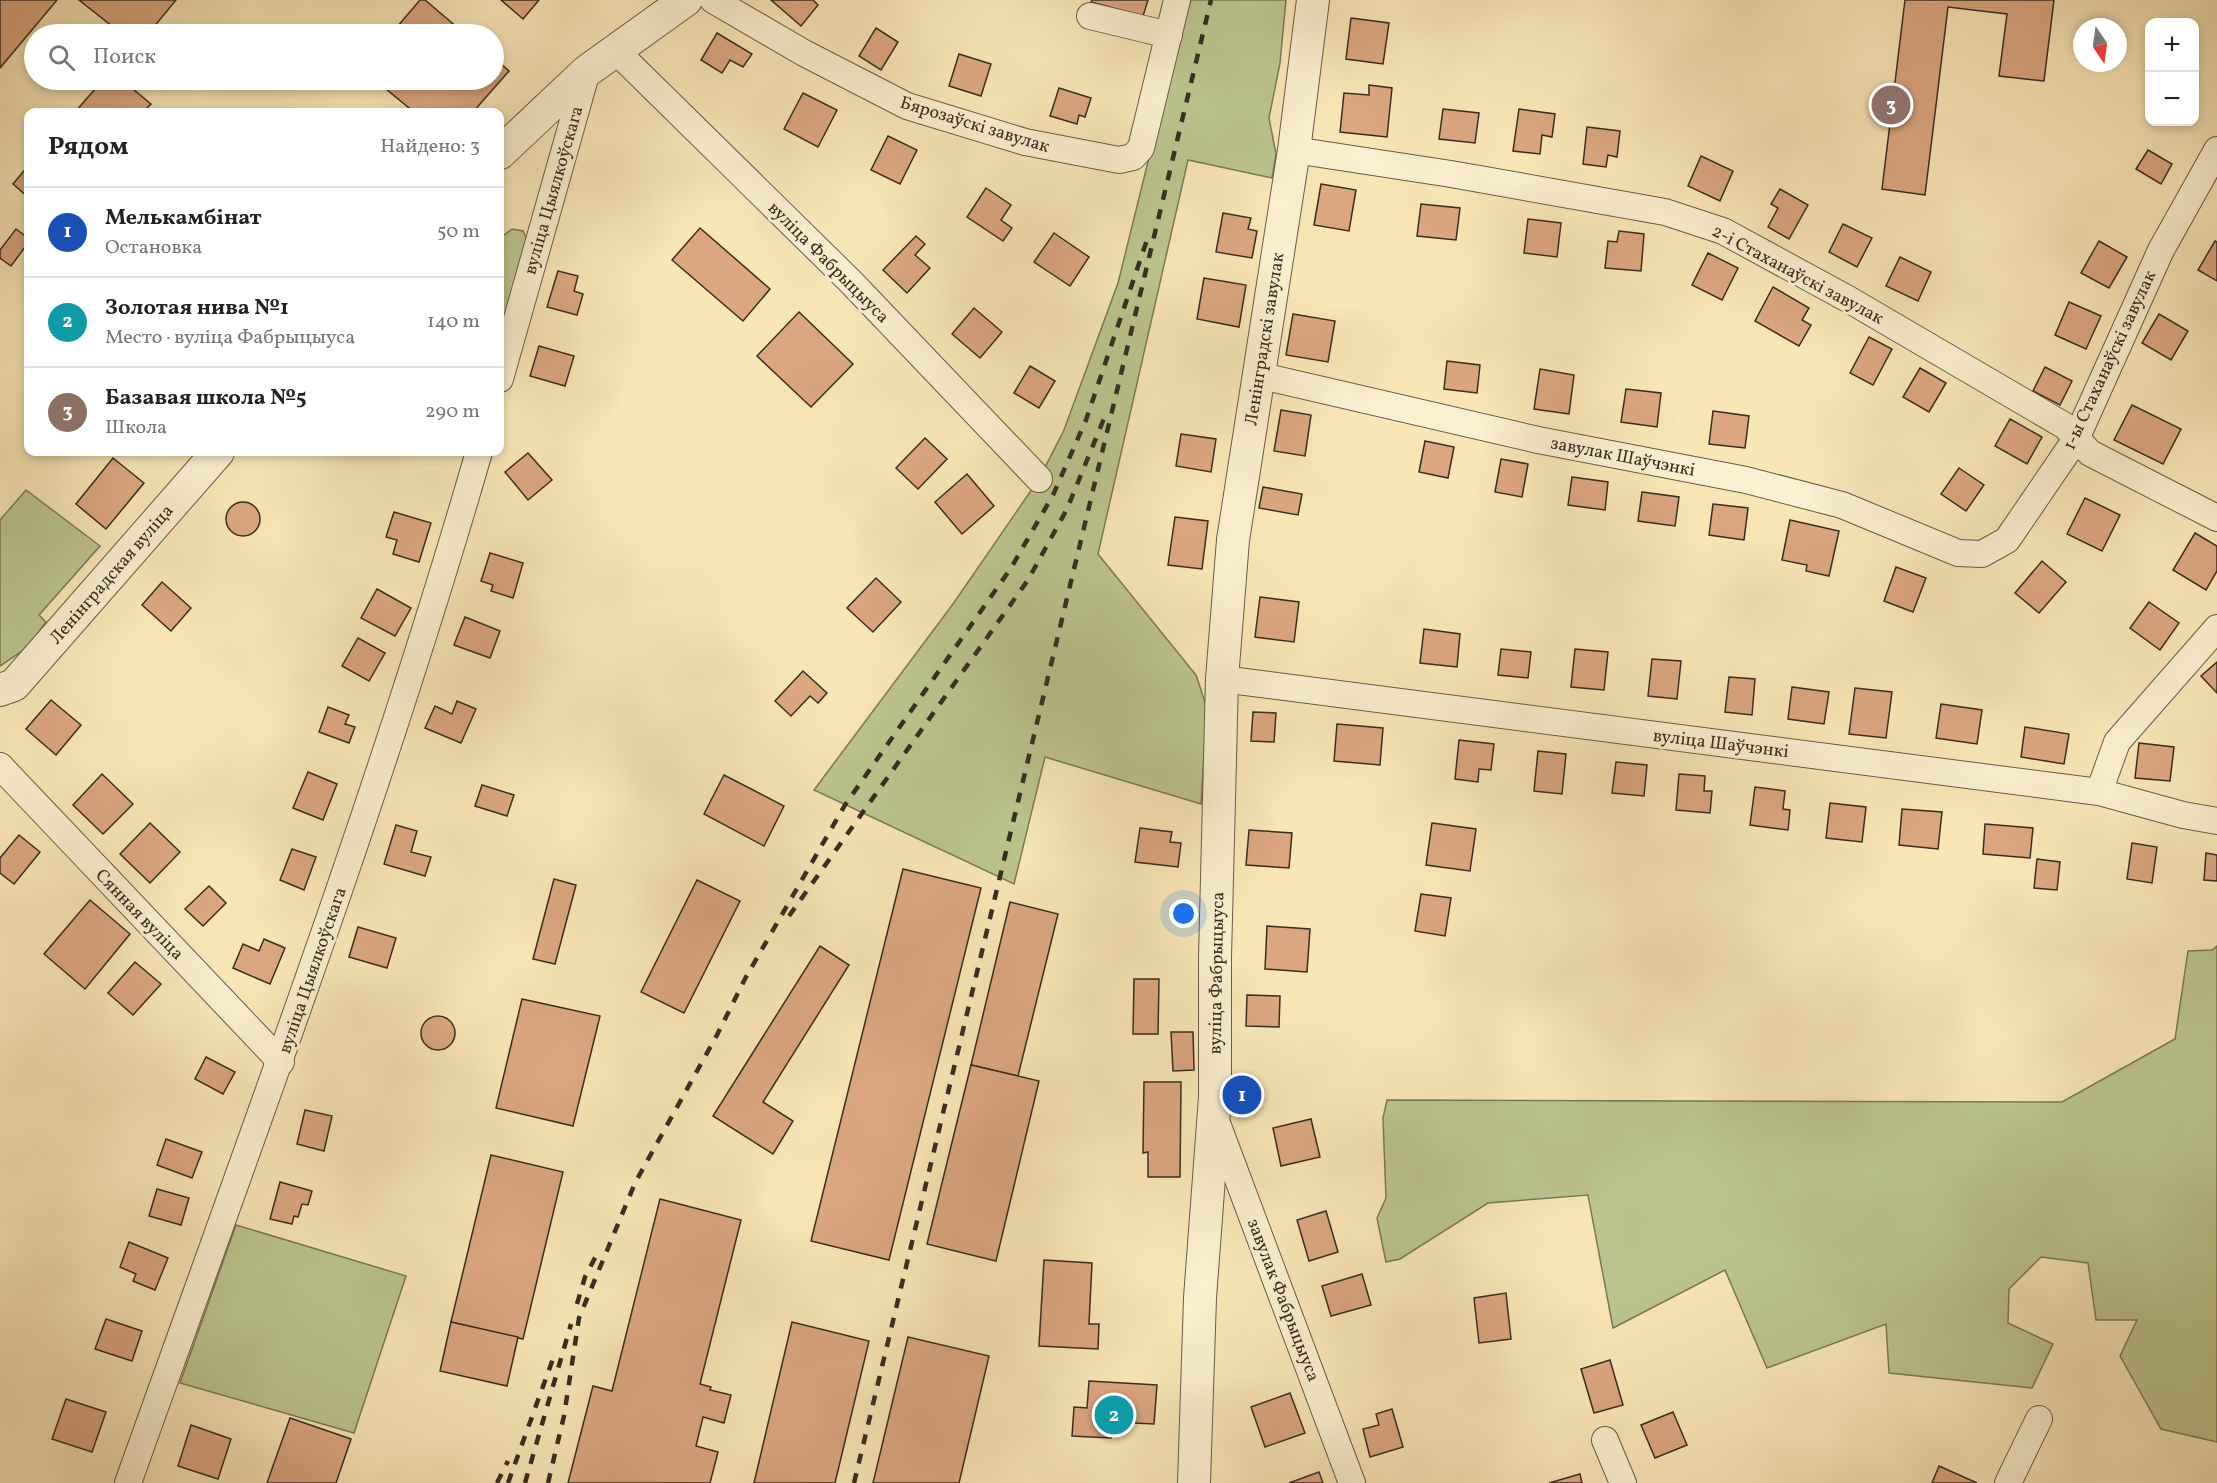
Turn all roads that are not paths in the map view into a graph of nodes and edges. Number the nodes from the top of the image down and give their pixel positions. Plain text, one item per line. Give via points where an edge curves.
1 (686, 0) edge
2 (713, 0) edge
3 (1177, 0) edge
4 (1313, 0) edge
5 (1090, 16) dead end
6 (1168, 35) junction
7 (615, 50) junction
8 (587, 71) junction
9 (504, 149) edge
10 (1294, 150) junction
11 (2217, 150) edge
12 (504, 365) edge
13 (1258, 375) junction
14 (2076, 439) junction
15 (214, 456) edge
16 (478, 456) edge
17 (1039, 479) dead end
18 (2217, 518) edge
19 (1982, 554) joint
20 (2217, 628) edge
21 (1222, 679) junction
22 (0, 690) edge
23 (0, 766) edge
24 (2099, 792) junction
25 (2217, 821) edge
26 (281, 1062) junction
27 (1214, 1117) junction
28 (2039, 1419) dead end
29 (1605, 1440) dead end
30 (128, 1483) edge
31 (1194, 1483) edge
32 (1352, 1483) edge
33 (1623, 1483) edge
34 (2008, 1483) edge

1 - 7 street
2 - 6 street, Бярозаўскі завулак via 907,106 1025,142 1119,160 1133,157 1141,148
3 - 6 street, Бярозаўскі завулак
4 - 10 street, Ленінградскі завулак
5 - 6 street
7 - 8 street
7 - 17 street, вуліца Фабрыцыуса via 851,282
8 - 9 street
8 - 12 street, вуліца Цыялкоўскага
10 - 13 street, Ленінградскі завулак
10 - 14 street, 2-і Стаханаўскі завулак via 1665,212 1723,231 2065,426
11 - 14 street, 1-ы Стаханаўскі завулак via 2161,250
13 - 19 street, завулак Шаўчэнкі via 1538,440 1746,480 1842,505 1958,553
13 - 21 street, Ленінградскі завулак via 1233,540
14 - 18 street, 2-і Стаханаўскі завулак via 2090,453
14 - 19 street, 1-ы Стаханаўскі завулак via 2007,540
15 - 22 street, Ленінградская вуліца via 14,685
16 - 26 street, вуліца Цыялкоўскага via 424,639
20 - 24 street via 2117,742
21 - 24 street, вуліца Шаўчэнкі
21 - 27 street, вуліца Фабрыцыуса
23 - 26 street, Сянная вуліца
24 - 25 street, вуліца Шаўчэнкі
26 - 30 street, вуліца Цыялкоўскага
27 - 31 street, вуліца Фабрыцыуса via 1200,1298
27 - 32 street, завулак Фабрыцыуса
28 - 34 street
29 - 33 street

